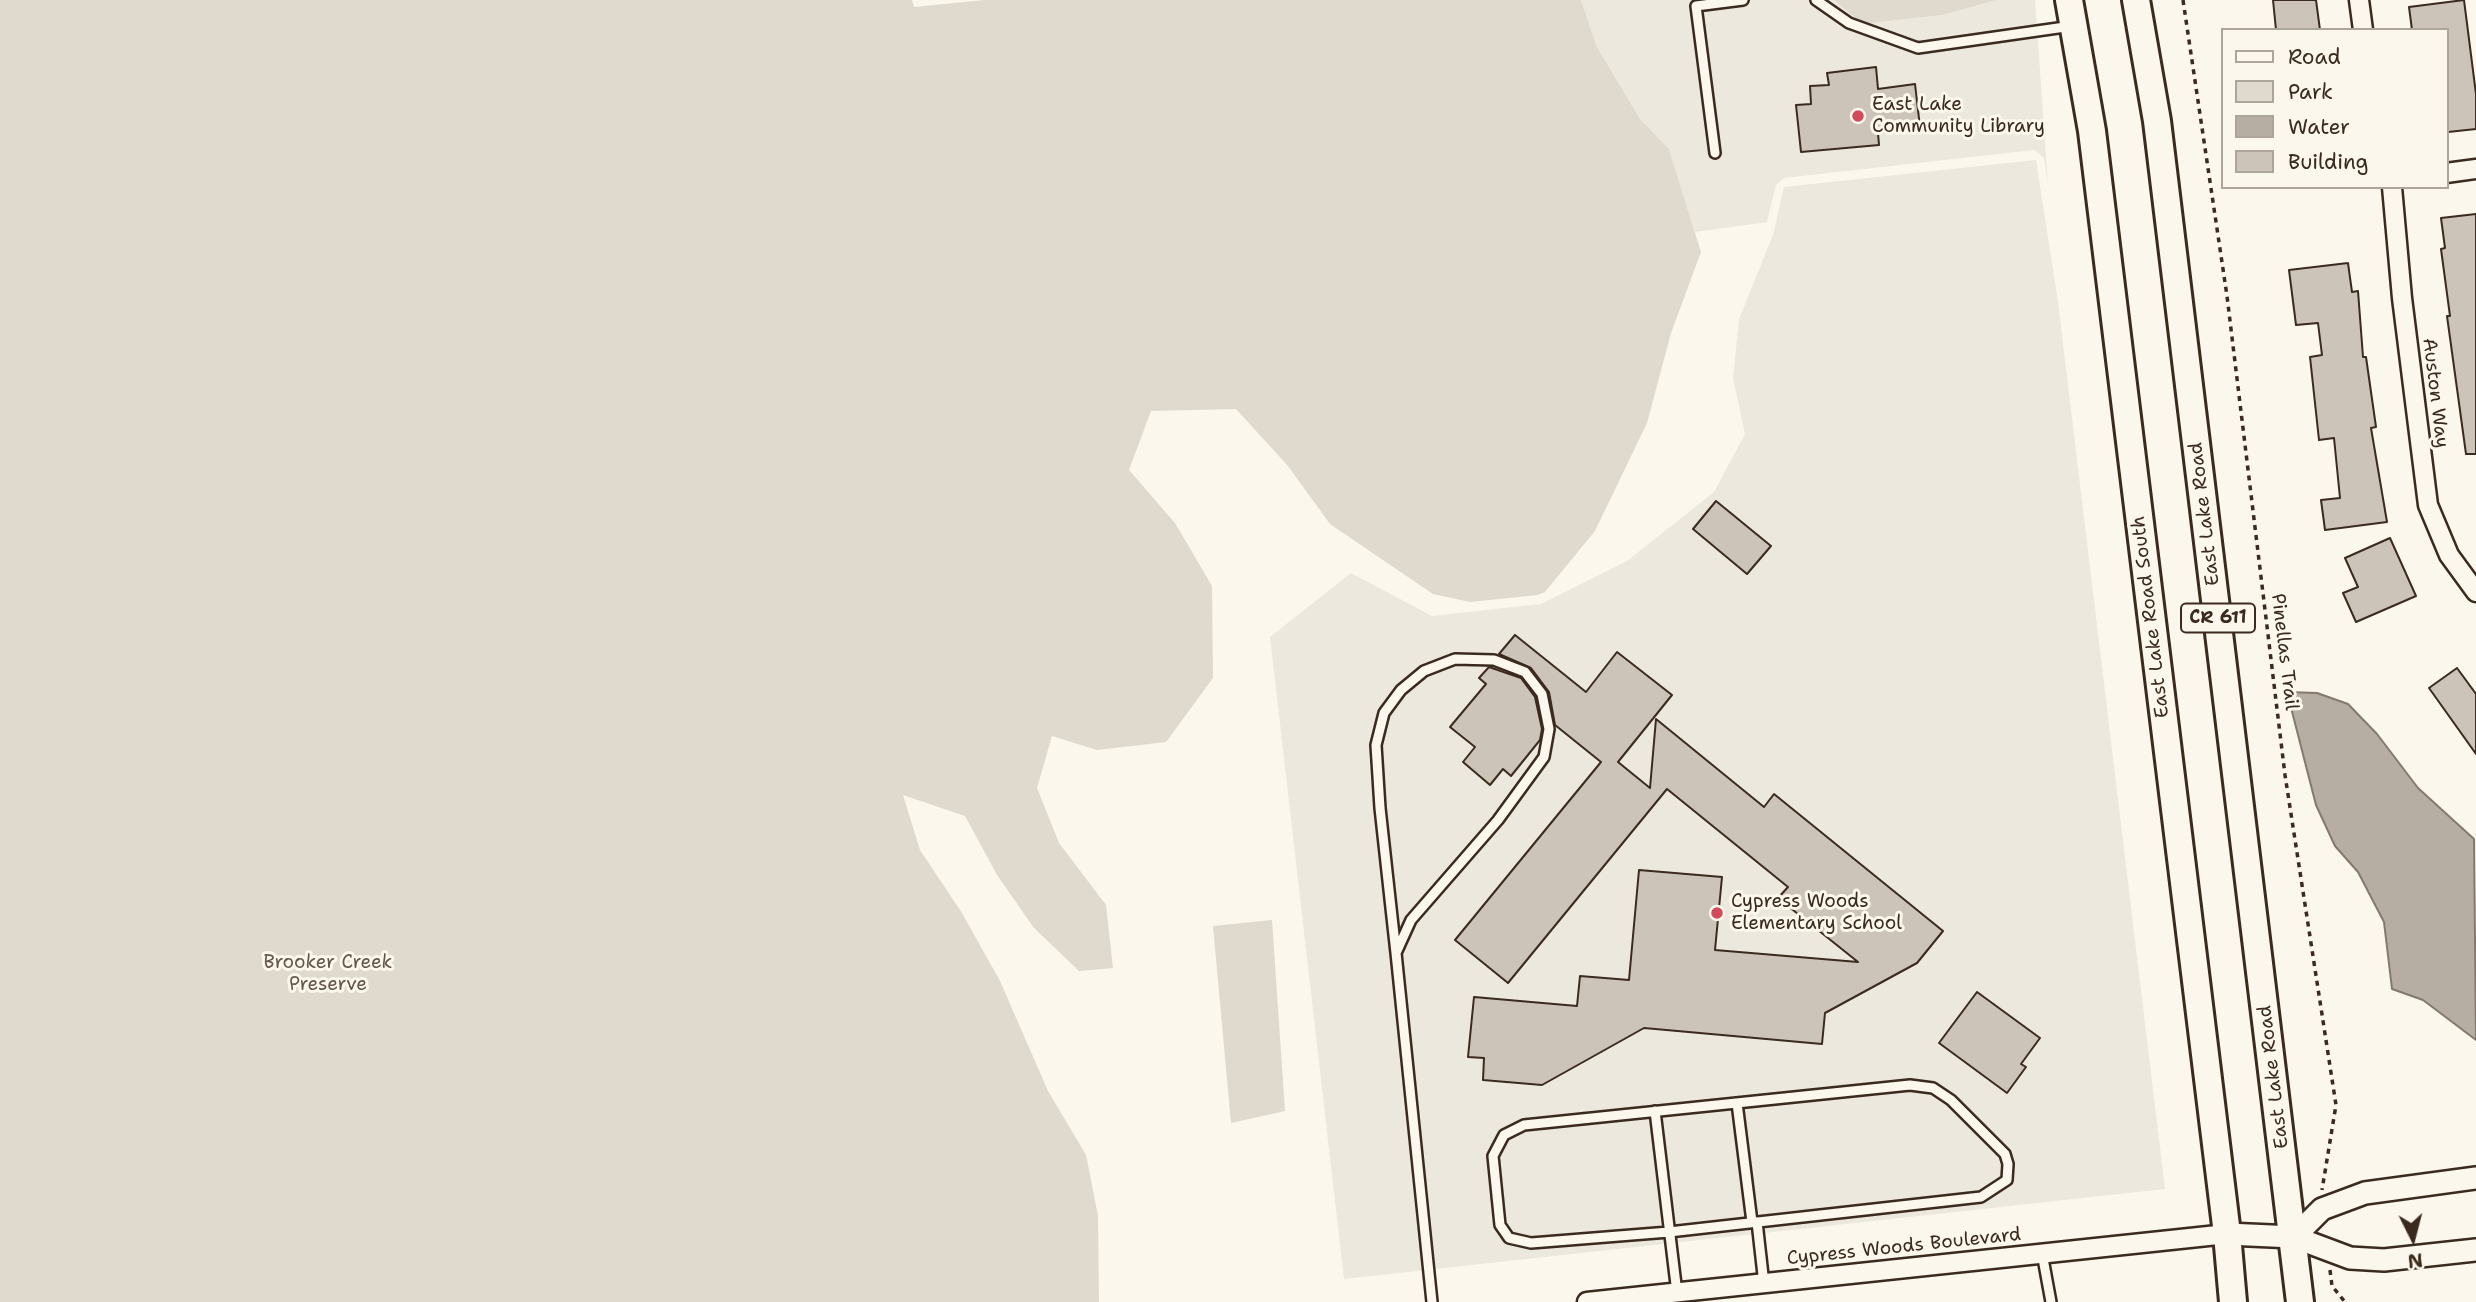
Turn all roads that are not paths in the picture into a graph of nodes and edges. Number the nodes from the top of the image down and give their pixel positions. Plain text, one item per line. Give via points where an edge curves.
1 (1743, 0) edge
2 (1816, 0) edge
3 (2069, 0) edge
4 (2136, 0) edge
5 (2359, 0) edge
6 (2074, 26) junction
7 (2363, 28) edge
8 (1715, 153) dead end
9 (2476, 169) edge
10 (2448, 173) edge
11 (2392, 189) edge
12 (2476, 592) edge
13 (1396, 953) junction
14 (1737, 1103) junction
15 (1655, 1111) junction
16 (2476, 1178) edge
17 (1755, 1222) junction
18 (1669, 1232) junction
19 (2227, 1234) junction
20 (2294, 1237) junction
21 (2476, 1250) edge
22 (2042, 1254) junction
23 (1764, 1284) junction
24 (1677, 1293) junction
25 (1608, 1301) edge
26 (1432, 1302) edge
27 (1587, 1302) edge
28 (2051, 1302) edge
29 (2233, 1302) edge
30 (2300, 1302) edge

1 - 8 lane via 1696,6
2 - 6 lane via 1849,23 1918,48
3 - 6 main road, East Lake Road South / CR 611
4 - 20 main road, East Lake Road / CR 611 via 2157,121
5 - 7 street
6 - 19 main road, East Lake Road South / CR 611 via 2092,131
9 - 10 street
11 - 12 street, Auston Way via 2428,505 2449,555
13 - 13 lane via 1376,745 1384,713 1401,690 1424,671 1455,659 1494,660 1525,672 1542,694 1549,729 1544,757 1498,820 1411,920
13 - 26 lane
14 - 15 lane
14 - 17 lane
14 - 17 lane via 1910,1086 1933,1088 2005,1154 2008,1164 2007,1180 1981,1197
15 - 18 lane
15 - 18 lane via 1524,1125 1504,1135 1493,1156 1497,1204 1500,1225 1509,1238 1531,1243
16 - 20 street via 2365,1193 2322,1209
17 - 18 lane
17 - 23 lane
18 - 24 lane
19 - 20 street
19 - 22 street, Cypress Woods Boulevard
19 - 29 main road, CR 611
20 - 21 street via 2350,1258 2384,1260
20 - 30 main road, CR 611
22 - 23 street, Cypress Woods Boulevard
22 - 28 lane
23 - 24 street, Cypress Woods Boulevard
24 - 25 street, Cypress Woods Boulevard
25 - 27 street, Cypress Woods Boulevard

